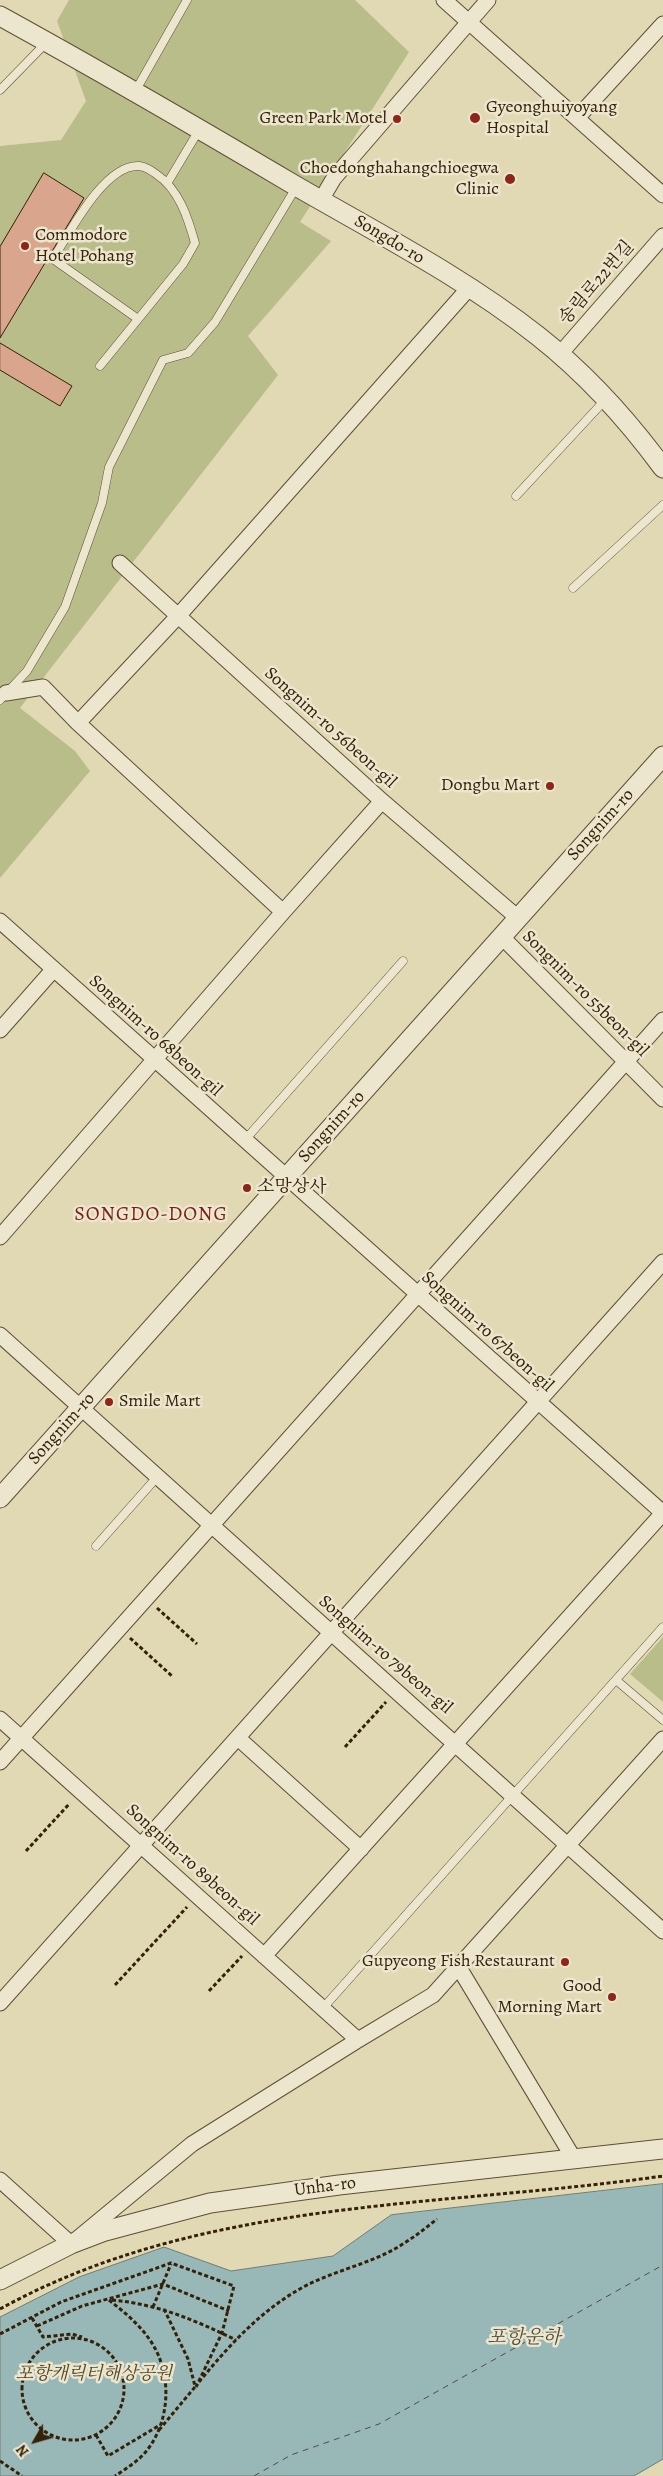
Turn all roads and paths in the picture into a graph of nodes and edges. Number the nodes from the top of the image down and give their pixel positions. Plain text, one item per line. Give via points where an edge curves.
1 (187, 0) edge
2 (444, 0) edge
3 (488, 0) edge
4 (0, 16) edge
5 (469, 22) junction
6 (663, 24) edge
7 (46, 42) junction
8 (0, 89) edge
9 (136, 90) junction
10 (577, 118) junction
11 (200, 128) junction
12 (168, 182) junction
13 (297, 186) junction
14 (663, 194) edge
15 (321, 200) junction
16 (663, 236) edge
17 (469, 288) junction
18 (138, 319) junction
19 (560, 354) junction
20 (100, 366) dead end
21 (606, 399) junction
22 (663, 468) edge
23 (516, 496) dead end
24 (663, 505) edge
25 (120, 563) dead end
26 (574, 588) dead end
27 (179, 615) junction
28 (2, 693) edge
29 (78, 723) junction
30 (663, 756) edge
31 (382, 801) junction
32 (283, 912) junction
33 (518, 918) junction
34 (0, 921) edge
35 (502, 937) junction
36 (403, 961) dead end
37 (53, 970) junction
38 (663, 1020) edge
39 (0, 1030) edge
40 (154, 1060) junction
41 (625, 1062) junction
42 (663, 1099) edge
43 (244, 1141) junction
44 (286, 1178) junction
45 (0, 1237) edge
46 (663, 1262) edge
47 (417, 1294) junction
48 (0, 1335) edge
49 (536, 1402) junction
50 (82, 1407) junction
51 (158, 1476) junction
52 (0, 1498) edge
53 (663, 1513) edge
54 (211, 1524) junction
55 (96, 1546) dead end
56 (145, 1598) junction
57 (663, 1627) edge
58 (118, 1628) junction
59 (332, 1634) junction
60 (196, 1644) dead end
61 (172, 1676) dead end
62 (616, 1680) junction
63 (397, 1691) junction
64 (0, 1719) edge
65 (663, 1720) edge
66 (21, 1738) junction
67 (238, 1738) junction
68 (663, 1739) edge
69 (457, 1743) junction
70 (345, 1747) dead end
71 (0, 1762) edge
72 (81, 1792) junction
73 (513, 1795) junction
74 (568, 1844) junction
75 (142, 1846) junction
76 (361, 1848) junction
77 (26, 1851) dead end
78 (198, 1896) junction
79 (663, 1931) edge
80 (252, 1945) junction
81 (264, 1956) junction
82 (458, 1966) junction
83 (116, 1985) dead end
84 (210, 1991) dead end
85 (0, 2003) edge
86 (323, 2008) junction
87 (358, 2040) junction
88 (663, 2148) edge
89 (574, 2159) junction
90 (663, 2176) edge
91 (0, 2180) edge
92 (437, 2219) dead end
93 (71, 2244) junction
94 (171, 2263) junction
95 (0, 2280) edge
96 (163, 2284) junction
97 (109, 2300) junction
98 (153, 2307) junction
99 (0, 2309) edge
100 (164, 2309) junction
101 (229, 2311) junction
102 (32, 2318) junction
103 (37, 2326) junction
104 (0, 2329) edge
105 (222, 2333) junction
106 (1, 2334) edge
107 (90, 2340) junction
108 (236, 2340) junction
109 (196, 2387) junction
110 (160, 2425) junction
111 (159, 2430) junction
112 (96, 2435) junction
113 (0, 2461) edge
114 (22, 2476) edge
115 (115, 2476) edge

1 - 9 lane
2 - 5 street
3 - 5 street
4 - 7 street, Songdo-ro
5 - 10 street
5 - 15 street via 334,178
6 - 10 street
7 - 8 lane
7 - 9 street, Songdo-ro
9 - 11 street, Songdo-ro
10 - 14 street
11 - 12 lane
11 - 13 street, Songdo-ro
12 - 18 lane via 187,216 195,243 183,264
12 - 18 lane via 147,168 137,166 123,170 90,201 53,260
13 - 15 street, Songdo-ro
13 - 28 lane via 215,322 188,353 163,360 109,467 102,503 65,607 27,670
15 - 17 street, Songdo-ro
16 - 19 street, 송림로22번길
17 - 19 street, Songdo-ro
17 - 27 street
18 - 20 lane
19 - 21 street, Songdo-ro
21 - 22 street, Songdo-ro
21 - 23 lane
24 - 26 lane
25 - 27 street, Songnim-ro 56beon-gil
27 - 29 street
27 - 31 street, Songnim-ro 56beon-gil
28 - 29 street via 43,687
29 - 32 street
30 - 33 street, Songnim-ro
31 - 32 street
31 - 33 street, Songnim-ro 56beon-gil
32 - 40 street
33 - 35 street, Songnim-ro
34 - 37 street, Songnim-ro 68beon-gil
35 - 41 street, Songnim-ro 55beon-gil
35 - 44 street, Songnim-ro
36 - 43 lane
37 - 39 street
37 - 40 street, Songnim-ro 68beon-gil
38 - 41 street
40 - 43 street, Songnim-ro 68beon-gil
40 - 45 street
41 - 42 street, Songnim-ro 55beon-gil
41 - 47 street
43 - 44 street, Songnim-ro 68beon-gil
44 - 47 street, Songnim-ro 67beon-gil
44 - 50 street, Songnim-ro
46 - 49 street
47 - 49 street, Songnim-ro 67beon-gil
47 - 54 street
48 - 50 street, Songnim-ro 79beon-gil
49 - 53 street, Songnim-ro 67beon-gil
49 - 59 street
50 - 51 street, Songnim-ro 79beon-gil
50 - 52 street, Songnim-ro
51 - 54 street, Songnim-ro 79beon-gil
51 - 55 lane
53 - 69 street
54 - 56 street
54 - 59 street, Songnim-ro 79beon-gil
56 - 58 street
56 - 60 path
57 - 62 lane
58 - 61 path
58 - 66 street
59 - 63 street, Songnim-ro 79beon-gil
59 - 67 street
62 - 65 lane
62 - 73 lane
63 - 69 street, Songnim-ro 79beon-gil
63 - 70 path
64 - 66 street, Songnim-ro 89beon-gil
66 - 71 street
66 - 72 street, Songnim-ro 89beon-gil
67 - 75 street
67 - 76 street
68 - 74 street
69 - 73 street, Songnim-ro 79beon-gil
69 - 76 street
72 - 75 street, Songnim-ro 89beon-gil
72 - 77 path
73 - 74 street, Songnim-ro 79beon-gil
73 - 86 lane
74 - 79 street, Songnim-ro 79beon-gil
74 - 82 street
75 - 78 street, Songnim-ro 89beon-gil
75 - 85 street
76 - 81 street
78 - 80 street, Songnim-ro 89beon-gil
78 - 83 path
80 - 81 street, Songnim-ro 89beon-gil
80 - 84 path
81 - 86 street, Songnim-ro 89beon-gil
82 - 87 street via 433,1995
82 - 89 street
86 - 87 street, Songnim-ro 89beon-gil
87 - 93 street via 192,2144
88 - 89 street, Unha-ro
89 - 93 street, Unha-ro via 210,2203 132,2222
90 - 99 path via 340,2210 221,2228 80,2270
91 - 93 street
92 - 108 path via 387,2253 330,2275 288,2296
93 - 95 street, Unha-ro
94 - 96 path
94 - 101 path via 234,2286
94 - 102 path via 61,2302
96 - 97 path
96 - 98 path
96 - 101 path
97 - 98 path
97 - 103 path via 82,2306
97 - 110 path via 138,2324 162,2363 167,2388
98 - 100 path
100 - 105 path
100 - 109 path via 188,2359
101 - 105 path
102 - 103 path
102 - 106 path
103 - 107 path via 43,2337 72,2334
104 - 106 path
105 - 108 path
105 - 109 path
107 - 112 path via 116,2360 123,2376 124,2394 120,2410
107 - 112 path via 73,2337 57,2340 42,2348 24,2374 22,2390 26,2407 46,2432 79,2440
108 - 109 path
109 - 111 path
110 - 111 path
110 - 112 path via 108,2456
111 - 115 path via 148,2450
113 - 114 path

